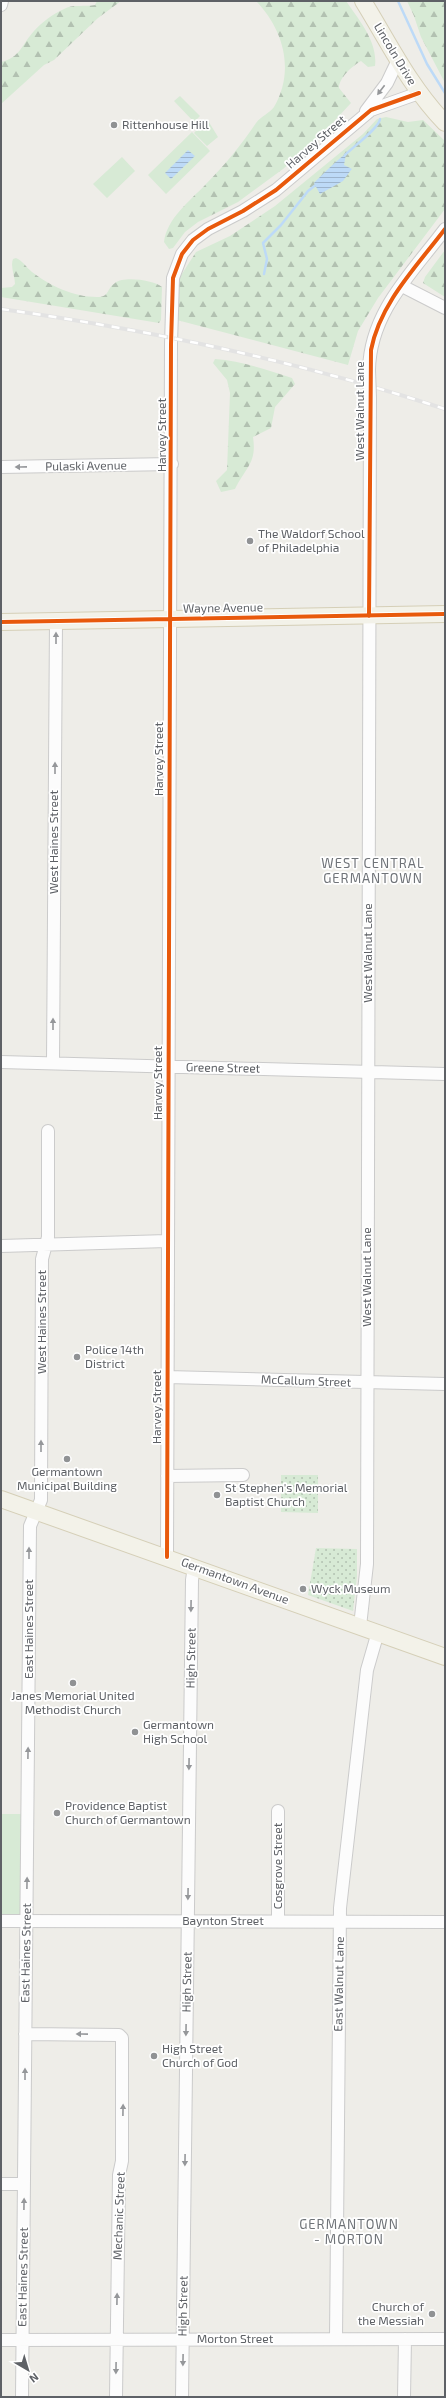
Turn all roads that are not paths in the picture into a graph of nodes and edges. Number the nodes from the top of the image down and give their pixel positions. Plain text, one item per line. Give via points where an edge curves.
1 (2, 1) edge
2 (362, 1) edge
3 (1, 5) edge
4 (397, 62) junction
5 (419, 93) junction
6 (361, 117) junction
7 (445, 123) edge
8 (445, 229) edge
9 (402, 286) junction
10 (445, 308) edge
11 (172, 464) junction
12 (1, 467) edge
13 (445, 614) edge
14 (369, 616) junction
15 (170, 619) junction
16 (56, 621) junction
17 (1, 622) edge
18 (1, 1062) edge
19 (53, 1063) junction
20 (168, 1067) junction
21 (368, 1072) junction
22 (445, 1074) edge
23 (48, 1131) dead end
24 (167, 1241) junction
25 (45, 1245) junction
26 (1, 1246) edge
27 (168, 1377) junction
28 (367, 1382) junction
29 (445, 1384) edge
30 (243, 1475) dead end
31 (167, 1476) junction
32 (1, 1499) edge
33 (37, 1512) junction
34 (166, 1557) junction
35 (194, 1567) junction
36 (360, 1626) junction
37 (378, 1632) junction
38 (445, 1656) edge
39 (278, 1811) dead end
40 (1, 1921) edge
41 (26, 1921) junction
42 (188, 1921) junction
43 (278, 1921) junction
44 (340, 1922) junction
45 (445, 1922) edge
46 (25, 2034) junction
47 (1, 2184) edge
48 (24, 2184) junction
49 (22, 2338) junction
50 (117, 2338) junction
51 (183, 2338) junction
52 (336, 2339) junction
53 (405, 2339) junction
54 (445, 2339) edge
55 (1, 2340) edge
56 (22, 2397) edge
57 (116, 2397) edge
58 (182, 2397) edge
59 (404, 2397) edge

1 - 3 street
2 - 4 main road, Lincoln Drive
4 - 5 main road, Lincoln Drive
4 -> 6 street, Harvey Street via 387,83
5 - 6 street, Harvey Street via 376,107
5 - 7 main road, Lincoln Drive
6 - 11 street, Harvey Street via 276,190 200,234 182,254 176,267 172,288
8 - 9 street, West Walnut Lane
9 - 10 street
9 - 14 street, West Walnut Lane, bridge via 385,310 376,328 370,350
11 -> 12 street, Pulaski Avenue
11 - 15 street, Harvey Street
13 - 14 main road, Wayne Avenue
14 - 15 main road, Wayne Avenue
14 - 21 street, West Walnut Lane
15 - 16 main road, Wayne Avenue
15 - 20 street, Harvey Street
16 - 17 main road, Wayne Avenue
19 -> 16 street, West Haines Street
18 - 19 street, Greene Street
19 - 20 street, Greene Street
20 - 21 street, Greene Street
20 - 24 street, Harvey Street
21 - 22 street, Greene Street
21 - 28 street, West Walnut Lane
23 - 25 street, West Haines Street via 48,1237
24 - 25 street
24 - 27 street, Harvey Street
25 - 26 street
33 -> 25 street, West Haines Street via 41,1500 42,1259
27 - 28 street, McCallum Street
27 - 31 street, Harvey Street
28 - 29 street, McCallum Street
28 - 36 street, West Walnut Lane via 367,1576
30 - 31 street
31 - 34 street, Harvey Street
32 - 33 main road, Germantown Avenue
33 - 34 main road, Germantown Avenue
41 -> 33 street, East Haines Street via 30,1526
34 - 35 main road, Germantown Avenue
35 - 36 main road, Germantown Avenue
35 -> 42 street, High Street
36 - 37 main road, Germantown Avenue
37 - 38 main road, Germantown Avenue
37 - 44 street, East Walnut Lane via 365,1686
39 - 43 street, Cosgrove Street
40 - 41 street, Baynton Street
41 - 42 street, Baynton Street
41 - 46 street, East Haines Street
42 - 43 street, Baynton Street
42 -> 51 street, High Street
43 - 44 street, Baynton Street
44 - 45 street, Baynton Street
44 - 52 street, East Walnut Lane
48 -> 46 street, East Haines Street
50 -> 46 street, Mechanic Street via 123,2087 120,2036
47 - 48 street
49 -> 48 street, East Haines Street
49 - 50 street, Morton Street
49 - 55 street, Morton Street
49 - 56 street, East Haines Street
50 - 51 street, Morton Street
50 -> 57 street, Mechanic Street
51 - 52 street, Morton Street
51 -> 58 street, High Street
52 - 53 street, Morton Street
53 - 54 street, Morton Street
53 - 59 street

